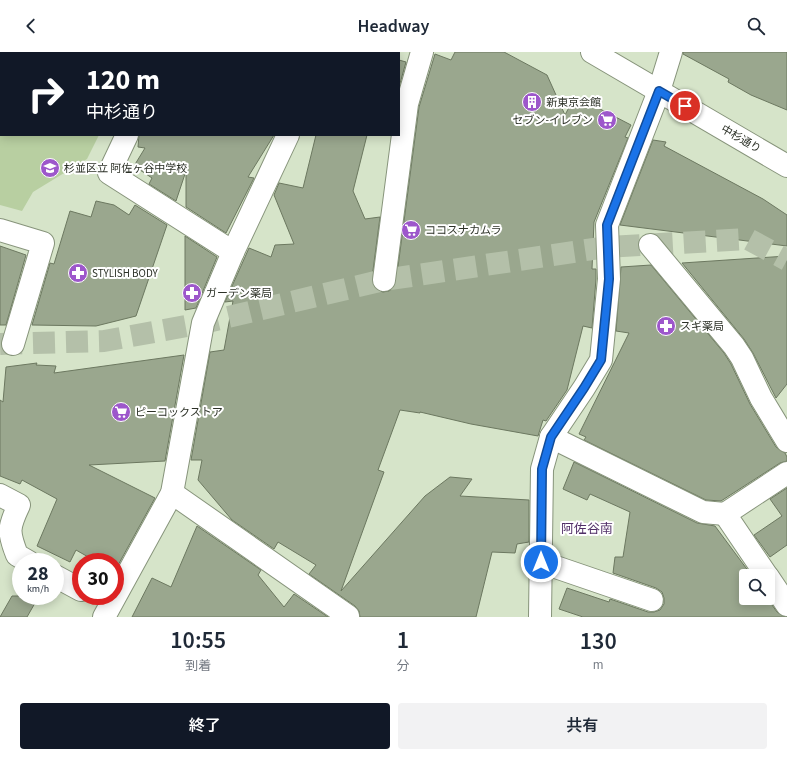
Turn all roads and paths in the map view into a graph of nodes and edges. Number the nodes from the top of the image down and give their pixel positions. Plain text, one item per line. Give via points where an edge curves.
1 (422, 52) edge
2 (592, 52) edge
3 (671, 52) edge
4 (659, 91) junction
5 (127, 136) edge
6 (288, 136) edge
7 (787, 166) edge
8 (0, 230) edge
9 (650, 245) dead end
10 (233, 252) junction
11 (384, 280) dead end
12 (13, 344) dead end
13 (551, 437) junction
14 (787, 441) edge
15 (787, 473) edge
16 (172, 492) junction
17 (0, 495) edge
18 (725, 514) junction
19 (16, 553) edge
20 (541, 562) junction
21 (763, 569) edge
22 (775, 587) edge
23 (652, 600) dead end
24 (787, 605) edge
25 (103, 606) edge
26 (347, 616) edge
27 (540, 617) edge

1 - 11 street via 407,104
2 - 4 street, 中杉通り
3 - 4 street
4 - 7 street, 中杉通り
4 - 13 street via 607,225 609,279 601,360
5 - 10 street via 109,174
6 - 10 street
8 - 12 street via 43,243
9 - 14 street via 734,346
10 - 16 street via 203,323
13 - 18 street via 703,512
13 - 20 street via 542,469
15 - 18 street
16 - 25 street
16 - 26 street
17 - 19 street via 19,505 11,522 10,536
18 - 21 street
20 - 23 street
20 - 27 street
22 - 24 street

